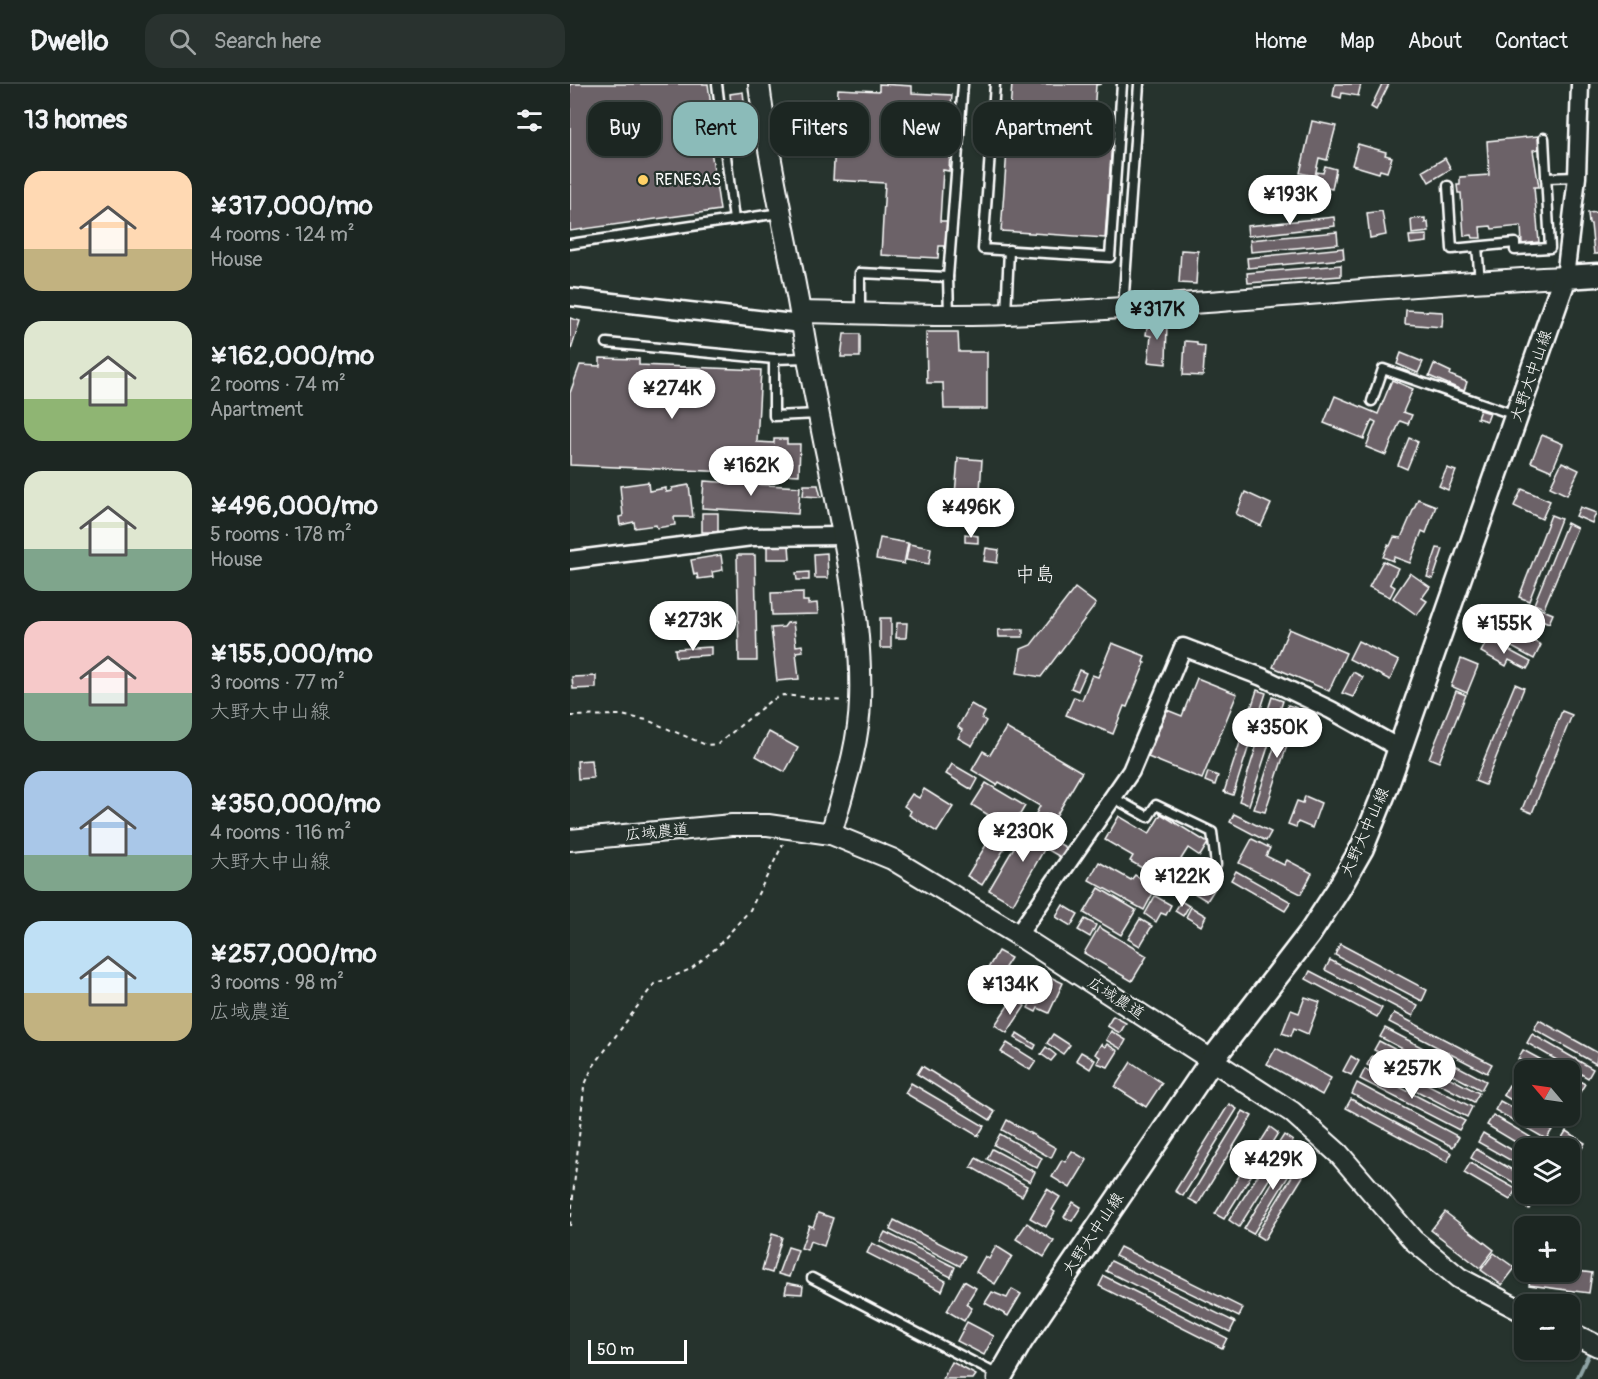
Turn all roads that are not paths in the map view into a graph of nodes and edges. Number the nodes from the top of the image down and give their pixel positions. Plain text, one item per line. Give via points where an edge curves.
1 (717, 84) edge
2 (759, 84) edge
3 (963, 84) edge
4 (994, 84) edge
5 (1122, 84) edge
6 (1139, 84) edge
7 (1580, 84) edge
8 (1544, 138) dead end
9 (1577, 177) junction
10 (1546, 178) junction
11 (1448, 186) dead end
12 (780, 213) junction
13 (734, 220) junction
14 (570, 244) edge
15 (1477, 247) junction
16 (1009, 250) junction
17 (1598, 275) edge
18 (948, 277) junction
19 (1565, 278) junction
20 (1480, 281) junction
21 (570, 297) edge
22 (1123, 309) junction
23 (861, 313) junction
24 (1006, 314) junction
25 (949, 315) junction
26 (800, 318) junction
27 (607, 343) dead end
28 (808, 358) junction
29 (774, 360) junction
30 (1372, 401) dead end
31 (819, 414) junction
32 (1517, 415) junction
33 (842, 536) junction
34 (570, 560) edge
35 (1399, 748) junction
36 (1112, 797) junction
37 (831, 834) junction
38 (570, 840) edge
39 (1216, 865) dead end
40 (1018, 935) junction
41 (1212, 1060) junction
42 (812, 1278) dead end
43 (1514, 1307) edge
44 (1580, 1337) edge
45 (1598, 1346) edge
46 (1000, 1378) edge

1 - 13 lane
2 - 12 street
3 - 18 lane
4 - 16 lane via 982,249
5 - 16 lane via 1110,257
6 - 22 lane
7 - 9 street
8 - 10 lane
9 - 10 lane
9 - 19 street
10 - 15 lane via 1550,248 1515,250 1515,243
11 - 15 lane via 1452,249
12 - 13 lane
12 - 26 street
13 - 14 lane
15 - 20 lane
16 - 24 lane
17 - 19 main road
18 - 23 lane via 860,273
18 - 25 lane
19 - 20 street
19 - 32 main road, 大野大中山線
20 - 22 street
21 - 26 street
22 - 24 street
23 - 25 street
23 - 26 street
24 - 25 street
26 - 28 street
27 - 29 lane
28 - 29 lane
28 - 31 street
29 - 31 lane via 774,416
30 - 32 lane via 1383,369
31 - 33 street
32 - 35 main road, 大野大中山線
33 - 34 street via 752,537
33 - 37 street via 860,653 860,703 849,772
35 - 36 street via 1262,677 1184,647 1131,771
35 - 41 main road, 大野大中山線 via 1362,848 1338,890 1310,933
36 - 39 lane via 1148,817 1156,805 1212,832
36 - 40 street
37 - 38 street, 広域農道 via 768,825 732,825
37 - 40 street, 広域農道 via 892,859
40 - 41 street, 広域農道
41 - 43 street, 広域農道 via 1292,1112 1339,1154 1413,1240 1459,1278
41 - 46 main road, 大野大中山線 via 1033,1322
42 - 46 lane
44 - 45 street

